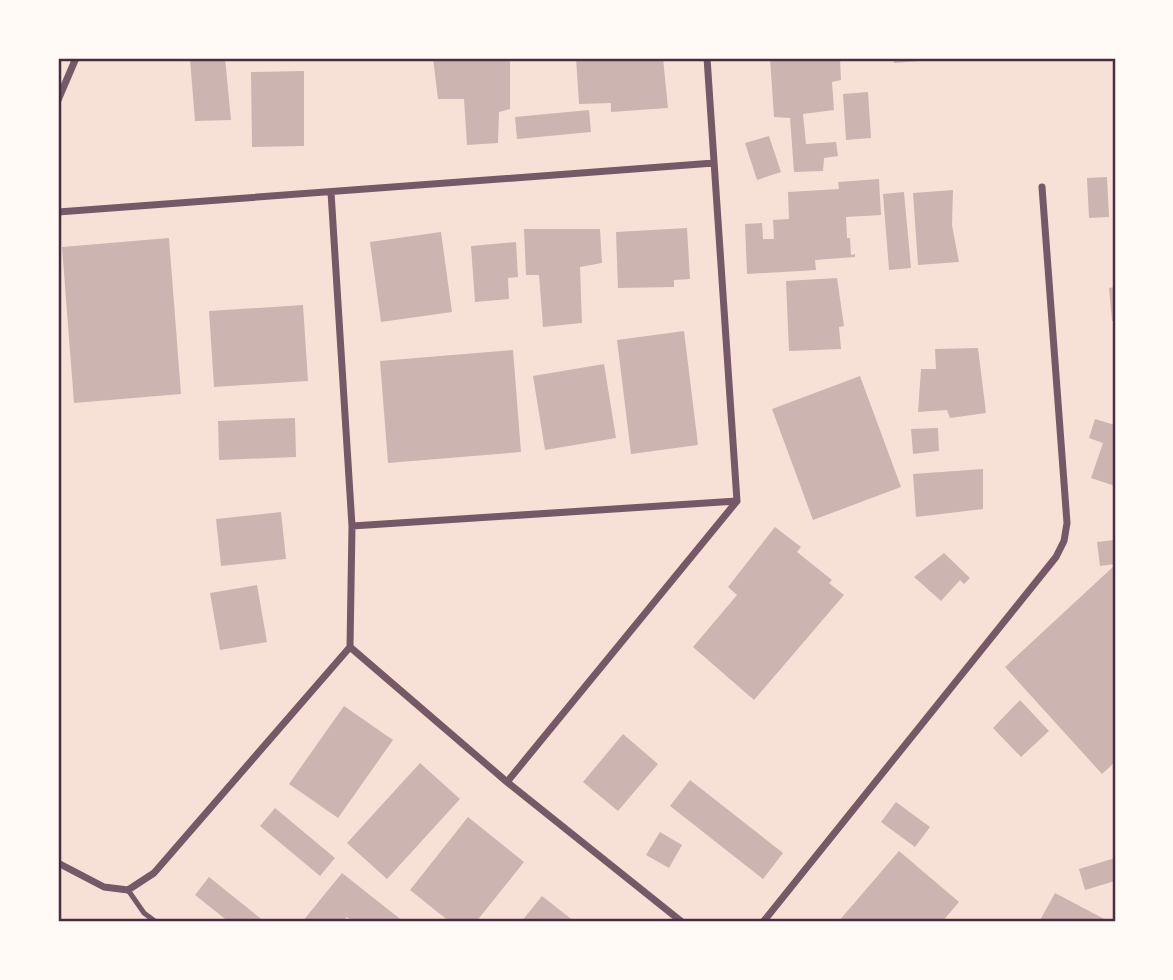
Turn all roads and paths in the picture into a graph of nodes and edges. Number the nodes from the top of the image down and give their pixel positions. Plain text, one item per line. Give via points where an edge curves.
1 (76, 58) edge
2 (707, 58) edge
3 (58, 100) edge
4 (714, 163) junction
5 (1042, 187) dead end
6 (331, 192) junction
7 (58, 212) edge
8 (737, 501) junction
9 (352, 526) junction
10 (350, 647) junction
11 (507, 782) junction
12 (58, 863) edge
13 (128, 890) junction
14 (156, 922) edge
15 (682, 922) edge
16 (763, 922) edge

1 - 3 street
2 - 4 street
4 - 6 street
4 - 8 street
5 - 16 street via 1067,523 1063,541 1056,557
6 - 7 street
6 - 9 street
8 - 9 street
8 - 11 street
9 - 10 street
10 - 11 street
10 - 13 street via 154,873
11 - 15 street
12 - 13 street via 104,887
13 - 14 lane

